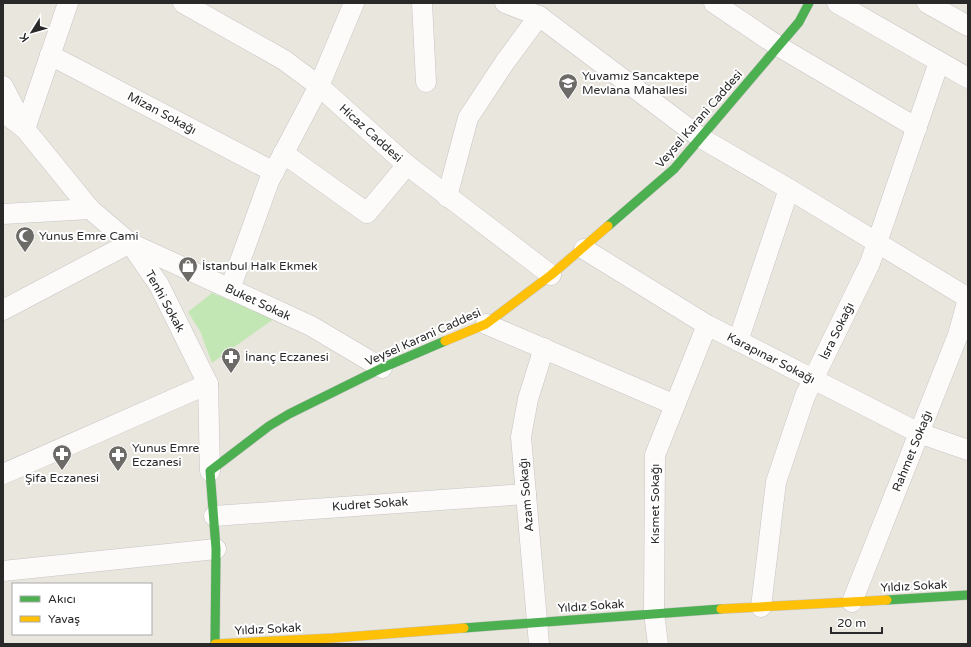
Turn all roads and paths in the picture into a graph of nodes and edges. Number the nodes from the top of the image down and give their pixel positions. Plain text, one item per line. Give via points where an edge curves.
1 (68, 3) edge
2 (183, 3) edge
3 (354, 3) edge
4 (422, 3) edge
5 (505, 3) edge
6 (714, 3) edge
7 (809, 3) edge
8 (838, 3) edge
9 (927, 3) edge
10 (539, 16) junction
11 (968, 26) edge
12 (778, 46) junction
13 (50, 55) junction
14 (939, 62) junction
15 (968, 78) edge
16 (426, 82) dead end
17 (3, 86) edge
18 (319, 86) junction
19 (3, 112) edge
20 (917, 128) junction
21 (25, 129) junction
22 (701, 138) junction
23 (283, 154) junction
24 (407, 164) junction
25 (274, 172) junction
26 (789, 189) junction
27 (447, 197) junction
28 (90, 209) junction
29 (3, 214) edge
30 (130, 242) junction
31 (877, 244) junction
32 (584, 249) junction
33 (551, 275) junction
34 (230, 289) junction
35 (968, 298) edge
36 (3, 310) edge
37 (486, 324) junction
38 (707, 325) junction
39 (738, 341) junction
40 (544, 348) junction
41 (382, 368) junction
42 (813, 379) junction
43 (208, 384) junction
44 (675, 405) junction
45 (919, 433) junction
46 (968, 450) edge
47 (210, 471) junction
48 (3, 474) edge
49 (526, 494) junction
50 (214, 516) junction
51 (216, 549) junction
52 (3, 571) edge
53 (968, 595) edge
54 (852, 602) junction
55 (761, 607) junction
56 (654, 613) junction
57 (537, 622) junction
58 (215, 644) edge
59 (539, 644) edge
60 (658, 644) edge

1 - 13 street
2 - 18 street, Hicaz Caddesi via 284,60
3 - 18 street
4 - 16 street
5 - 10 street
6 - 12 street
7 - 12 main road, Veysel Karani Caddesi via 799,22
8 - 14 street
9 - 11 street
10 - 22 street
10 - 27 street via 468,118
12 - 20 street
12 - 22 main road, Veysel Karani Caddesi
13 - 21 street
13 - 25 street, Mizan Sokağı
14 - 15 street
14 - 20 street, İsra Sokağı
17 - 21 street
18 - 23 street
18 - 24 street, Hicaz Caddesi
19 - 21 street, Tenhi Sokak
20 - 31 street, İsra Sokağı
21 - 28 street, Tenhi Sokak
22 - 26 street
22 - 32 main road, Veysel Karani Caddesi via 674,169
23 - 24 street via 367,213
23 - 25 street
24 - 27 street, Hicaz Caddesi
25 - 34 street
26 - 31 street
26 - 39 street
27 - 33 street, Hicaz Caddesi
28 - 29 street
28 - 30 street, Tenhi Sokak
30 - 34 street, Buket Sokak
30 - 36 street
30 - 43 street, Tenhi Sokak via 159,285
31 - 35 street
31 - 42 street, İsra Sokağı
32 - 33 main road, Veysel Karani Caddesi
32 - 38 street, Karapınar Sokağı
33 - 37 main road, Veysel Karani Caddesi
34 - 41 street, Buket Sokak via 311,326
35 - 45 street, Rahmet Sokağı via 958,335
37 - 40 street
37 - 41 main road, Veysel Karani Caddesi
38 - 39 street, Karapınar Sokağı
38 - 44 street, Kısmet Sokağı
39 - 42 street, Karapınar Sokağı
40 - 44 street
40 - 49 street, Azam Sokağı via 528,399 521,437
41 - 47 main road, Veysel Karani Caddesi via 269,426
42 - 45 street, Karapınar Sokağı
42 - 55 street, İsra Sokağı via 776,482
43 - 47 street, Tenhi Sokak
43 - 48 street
44 - 56 street, Kısmet Sokağı via 656,455
45 - 46 street, Karapınar Sokağı
45 - 54 street, Rahmet Sokağı
47 - 50 main road
49 - 50 street, Kudret Sokak
49 - 57 street, Azam Sokağı
50 - 51 main road
51 - 52 street
51 - 58 main road
53 - 54 main road, Yıldız Sokak
54 - 55 main road, Yıldız Sokak
55 - 56 main road, Yıldız Sokak
56 - 57 main road, Yıldız Sokak
56 - 60 street, Kısmet Sokağı
57 - 58 main road, Yıldız Sokak via 333,638
57 - 59 street, Azam Sokağı

